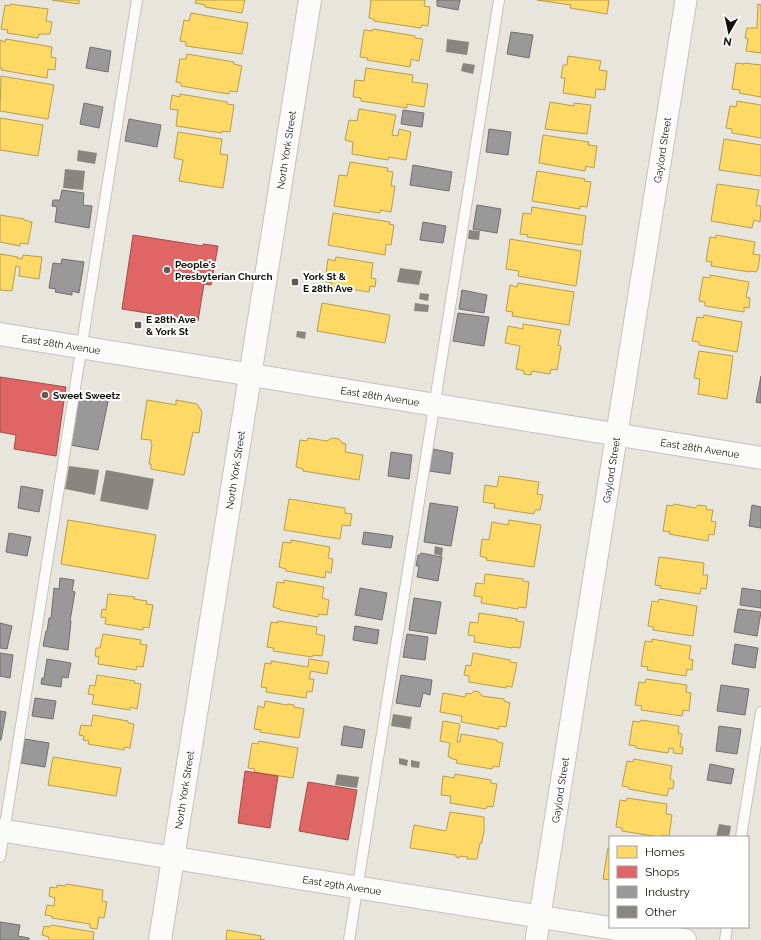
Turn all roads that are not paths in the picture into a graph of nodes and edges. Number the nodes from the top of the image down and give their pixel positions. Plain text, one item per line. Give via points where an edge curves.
1 (137, 0) edge
2 (310, 0) edge
3 (499, 0) edge
4 (686, 0) edge
5 (0, 334) edge
6 (81, 347) junction
7 (250, 375) junction
8 (434, 405) junction
9 (616, 434) junction
10 (761, 458) edge
11 (761, 712) edge
12 (2, 830) edge
13 (741, 836) edge
14 (0, 857) edge
15 (173, 858) junction
16 (357, 887) junction
17 (540, 917) junction
18 (609, 928) edge
19 (609, 928) edge
20 (727, 928) edge
21 (160, 940) edge
22 (349, 940) edge
23 (536, 940) edge
24 (685, 940) edge
25 (725, 940) edge

1 - 6 lane
2 - 7 street, North York Street
3 - 8 lane
4 - 9 street, Gaylord Street
5 - 6 street, East 28th Avenue
6 - 7 street, East 28th Avenue
6 - 12 lane
7 - 8 street, East 28th Avenue
7 - 15 street, North York Street
8 - 9 street, East 28th Avenue
8 - 16 lane
9 - 10 street, East 28th Avenue
9 - 17 street, Gaylord Street
11 - 13 lane
12 - 14 lane
12 - 15 street, East 29th Avenue
15 - 16 street, East 29th Avenue
15 - 21 street, North York Street
16 - 17 street, East 29th Avenue
16 - 22 lane
17 - 18 street, East 29th Avenue
17 - 23 street, Gaylord Street
19 - 24 street, East 29th Avenue
20 - 25 lane

